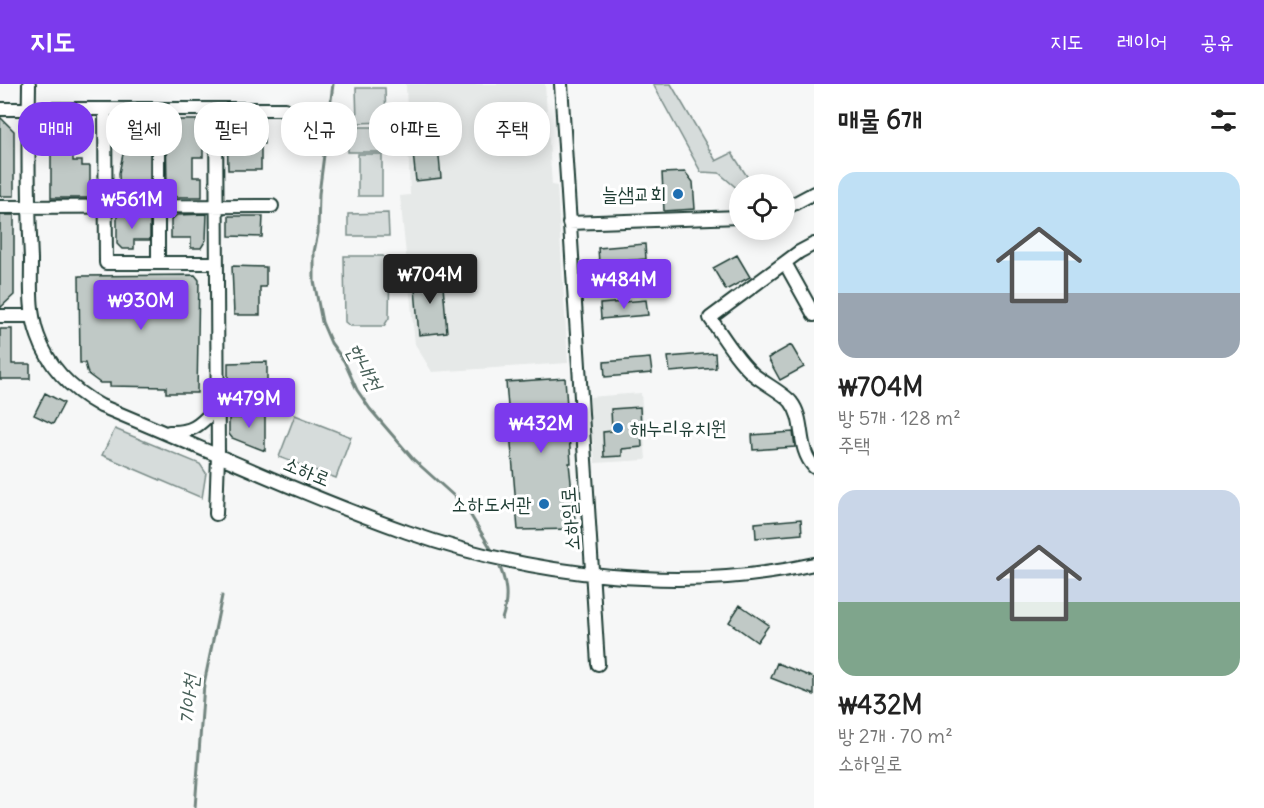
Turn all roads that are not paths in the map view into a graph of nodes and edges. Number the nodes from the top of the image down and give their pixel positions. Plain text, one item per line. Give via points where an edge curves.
1 (29, 84) edge
2 (561, 84) edge
3 (29, 102) edge
4 (0, 109) edge
5 (18, 109) edge
6 (94, 110) edge
7 (105, 110) joint
8 (29, 156) edge
9 (158, 156) edge
10 (216, 156) edge
11 (814, 193) edge
12 (795, 203) edge
13 (106, 206) junction
14 (158, 206) junction
15 (217, 206) junction
16 (272, 206) dead end
17 (0, 207) edge
18 (29, 207) junction
19 (729, 217) edge
20 (569, 223) junction
21 (814, 244) edge
22 (158, 263) junction
23 (217, 263) junction
24 (785, 263) junction
25 (33, 315) junction
26 (814, 315) edge
27 (0, 316) edge
28 (218, 406) junction
29 (164, 432) junction
30 (219, 456) junction
31 (814, 466) edge
32 (216, 514) dead end
33 (814, 564) edge
34 (593, 575) junction
35 (598, 664) dead end

1 - 3 street, 소하로
2 - 20 street, 소하일로
4 - 5 street
6 - 7 street
7 - 13 street
8 - 18 street, 소하로
9 - 14 street
10 - 15 street
11 - 12 street
13 - 14 street
13 - 18 street
13 - 22 street via 106,263
14 - 15 street
14 - 22 street
15 - 16 street
15 - 23 street
17 - 18 street
18 - 25 street, 소하로
19 - 20 street
20 - 34 street, 소하일로
21 - 24 street
22 - 23 street
23 - 28 street
24 - 26 street
24 - 31 street via 710,318 750,372 790,402 800,421 807,459
25 - 27 street
25 - 29 street, 소하로 via 49,360 76,391 101,406
28 - 29 street via 190,431
28 - 30 street
29 - 30 street, 소하로
30 - 32 street
30 - 34 street, 소하로 via 408,532 466,550
33 - 34 street, 소하로 via 728,577 641,579
34 - 35 street, 소하일로

